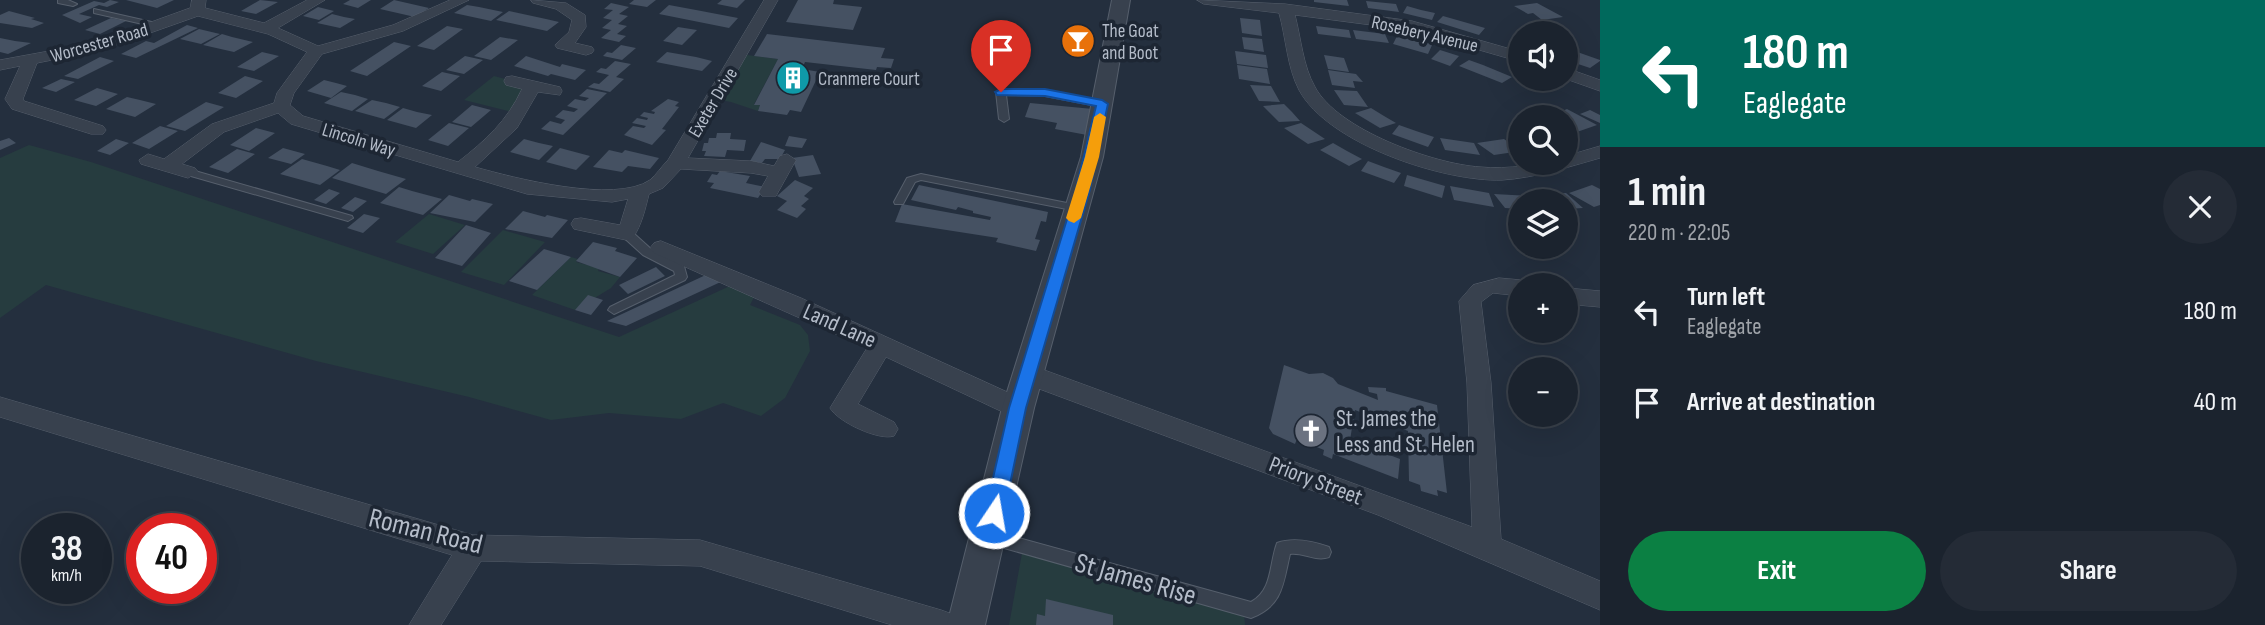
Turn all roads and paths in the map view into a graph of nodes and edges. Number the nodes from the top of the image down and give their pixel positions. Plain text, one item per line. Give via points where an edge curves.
1 (318, 0) edge
2 (538, 0) edge
3 (771, 0) edge
4 (1121, 0) edge
5 (1205, 0) edge
6 (455, 1) edge
7 (198, 6) edge
8 (1285, 8) junction
9 (97, 10) dead end
10 (366, 21) dead end
11 (156, 25) junction
12 (266, 28) junction
13 (398, 28) junction
14 (586, 50) dead end
15 (316, 51) junction
16 (1508, 53) edge
17 (30, 61) junction
18 (0, 65) edge
19 (1578, 78) edge
20 (512, 81) dead end
21 (532, 86) junction
22 (1600, 86) edge
23 (554, 91) dead end
24 (1102, 104) junction
25 (281, 106) junction
26 (1004, 119) dead end
27 (77, 123) junction
28 (97, 130) dead end
29 (56, 136) dead end
30 (1600, 152) edge
31 (1578, 158) edge
32 (148, 160) dead end
33 (676, 163) junction
34 (167, 166) junction
35 (460, 169) junction
36 (188, 172) joint
37 (1508, 172) edge
38 (640, 191) junction
39 (769, 192) dead end
40 (899, 202) dead end
41 (1077, 208) junction
42 (348, 218) dead end
43 (581, 224) dead end
44 (626, 233) junction
45 (661, 248) dead end
46 (1508, 286) edge
47 (1578, 297) edge
48 (1600, 299) edge
49 (614, 310) dead end
50 (882, 344) junction
51 (1027, 374) junction
52 (0, 407) edge
53 (1017, 408) junction
54 (885, 429) dead end
55 (989, 537) junction
56 (1487, 546) junction
57 (473, 548) junction
58 (1323, 552) dead end
59 (1600, 596) edge
60 (424, 625) edge
61 (941, 625) edge
62 (967, 625) edge

1 - 12 street
2 - 14 street via 561,6 580,18 574,37 556,44
3 - 33 street, Exeter Drive
4 - 24 street
5 - 8 street, Rosebery Avenue
6 - 13 street
7 - 11 street, Worcester Road
7 - 12 street
8 - 16 street, Rosebery Avenue via 1412,26
8 - 37 street via 1307,90 1329,114 1407,155 1445,166
9 - 11 lane
10 - 13 street
11 - 17 street, Worcester Road via 96,47
12 - 15 street
13 - 15 street
15 - 25 street
17 - 18 street, Worcester Road
17 - 27 street via 14,99 18,105
19 - 22 street
20 - 21 street
21 - 23 street
21 - 35 street via 508,131
24 - 26 lane via 1045,93 1001,92
24 - 41 street
25 - 34 street via 218,128
25 - 35 street, Lincoln Way via 297,120
27 - 28 street
27 - 29 street
30 - 31 street
32 - 34 street
33 - 38 street, Exeter Drive via 656,184
33 - 39 street via 783,167
34 - 36 street
35 - 38 street, Lincoln Way via 527,188 612,196
36 - 42 lane
38 - 44 street
40 - 41 lane via 911,180 920,177
41 - 51 street
43 - 44 street
44 - 49 lane via 647,252 680,269 681,277
45 - 50 street, Land Lane
46 - 56 street via 1483,287 1470,301
47 - 48 street
50 - 53 street, Land Lane
50 - 54 street via 843,408
51 - 53 street
51 - 56 street, Priory Street
52 - 57 street, Roman Road
53 - 55 street
55 - 58 lane, St James Rise via 1251,610 1270,600 1283,548 1295,545
55 - 62 street
56 - 59 street, Priory Street
57 - 60 street
57 - 61 street, Roman Road via 700,553

